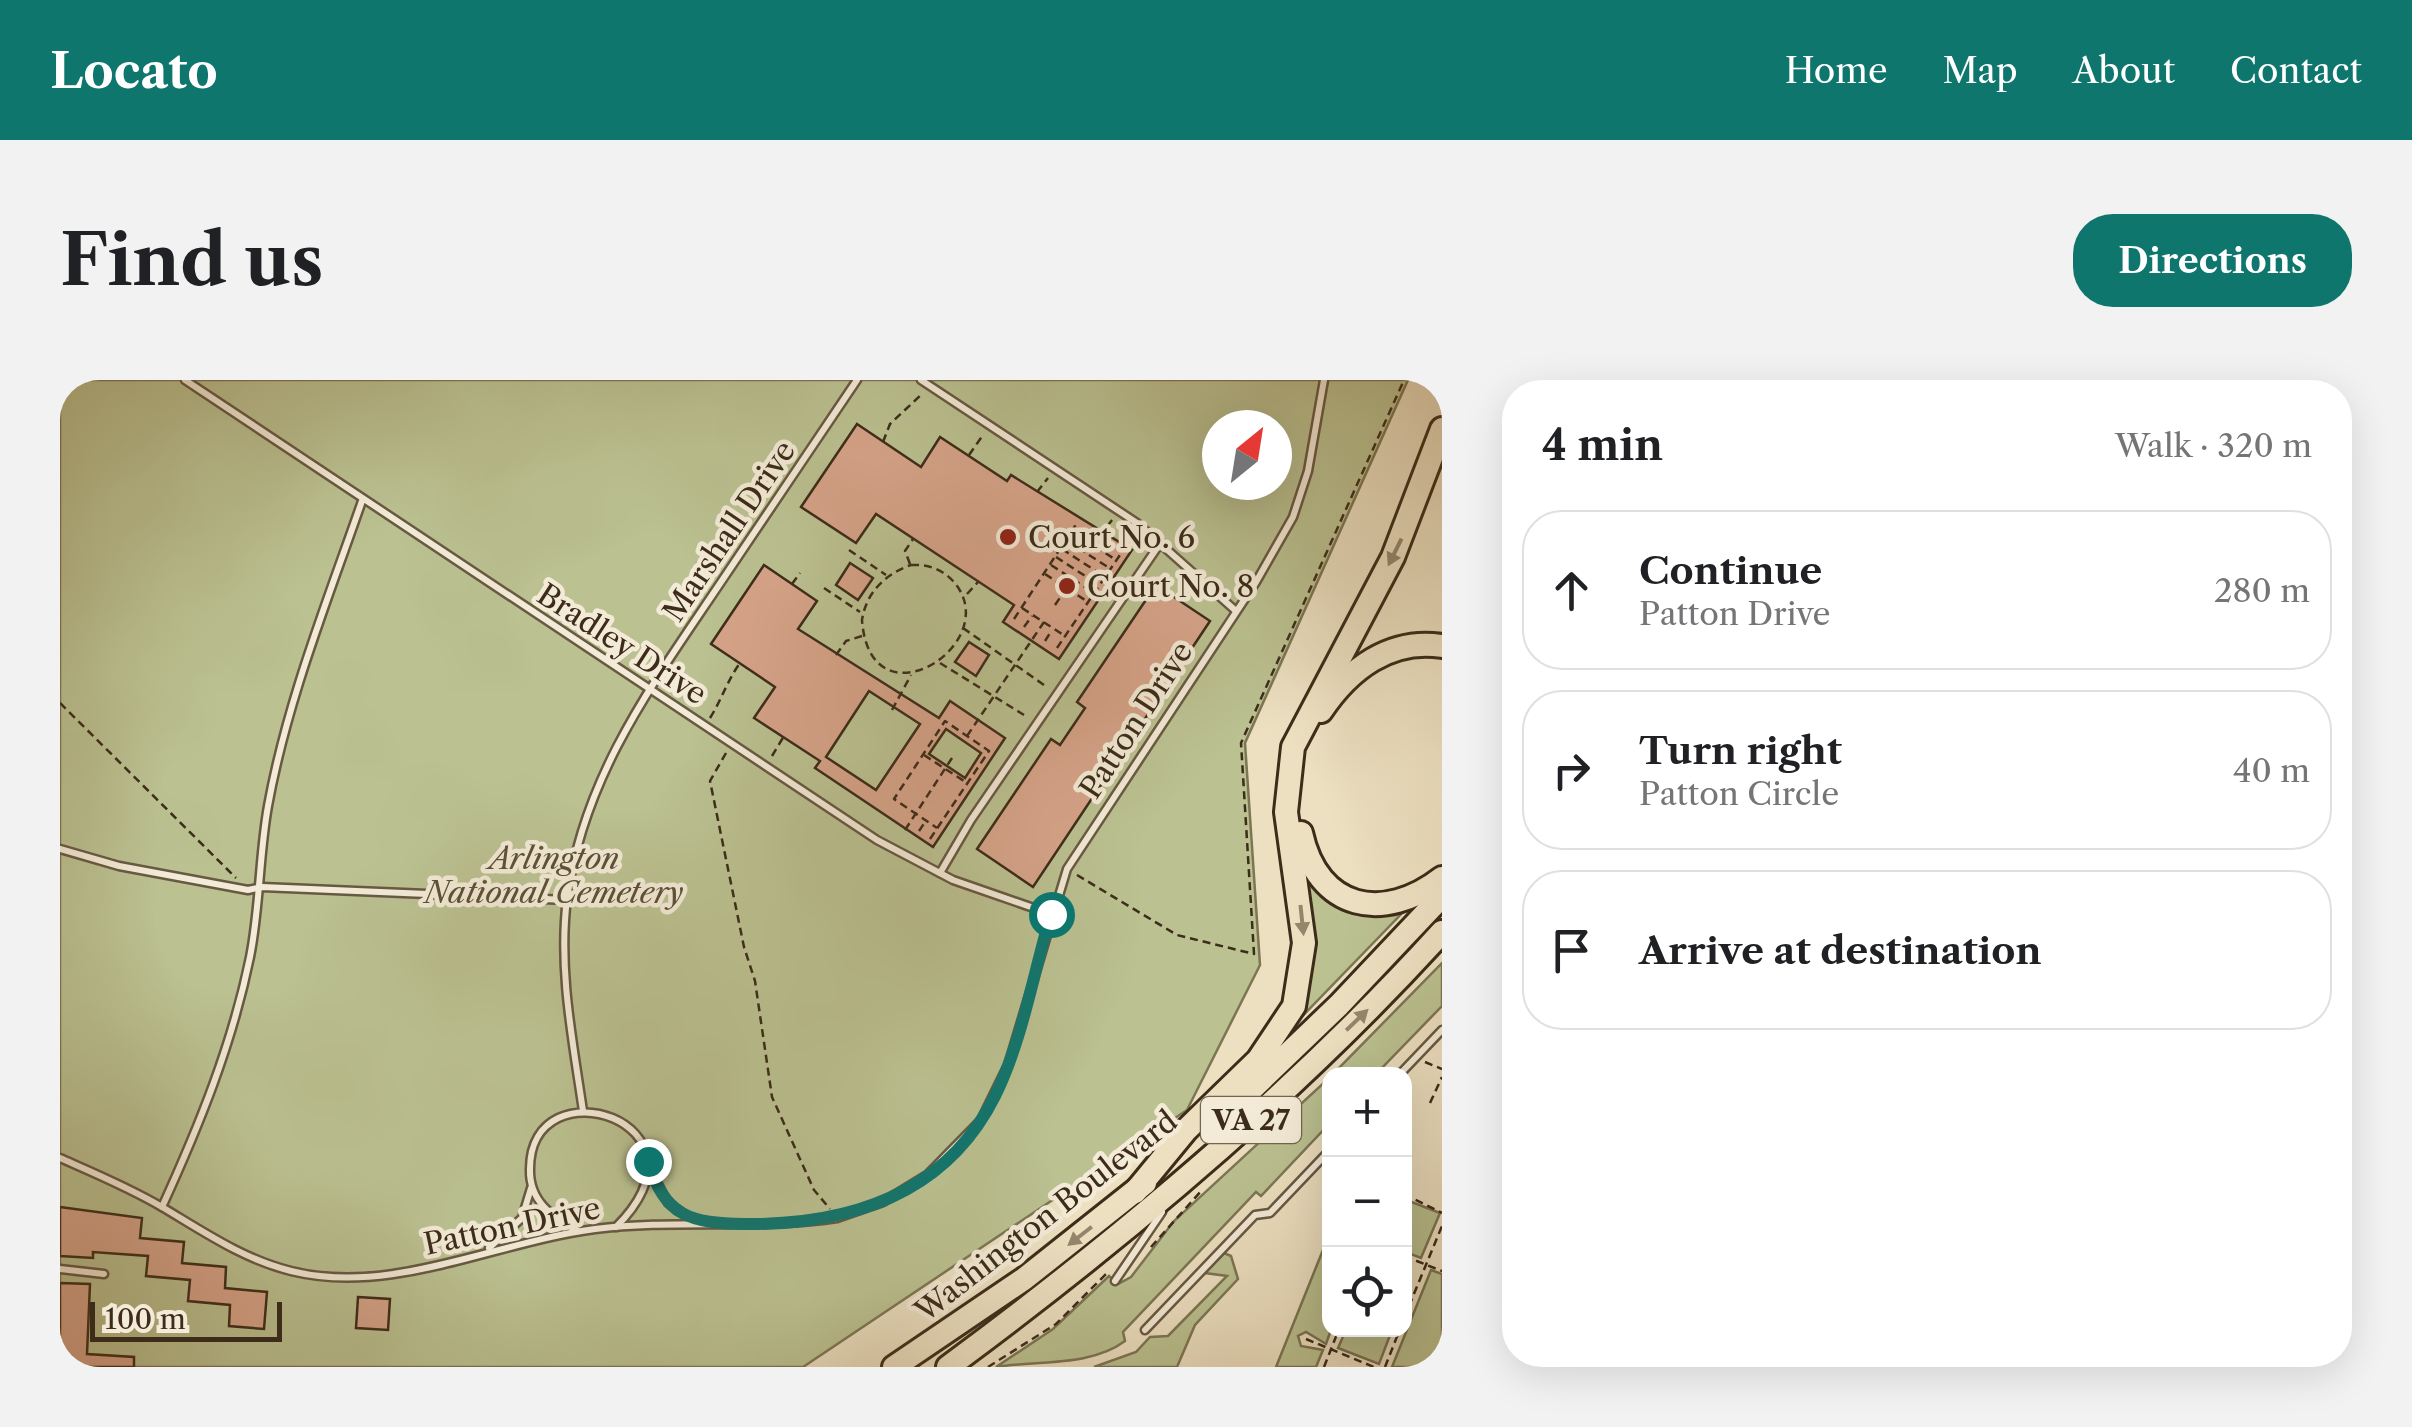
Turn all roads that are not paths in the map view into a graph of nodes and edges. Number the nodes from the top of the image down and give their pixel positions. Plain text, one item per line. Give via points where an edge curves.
1 (185, 380) edge
2 (857, 380) edge
3 (1324, 380) edge
4 (925, 382) edge
5 (1442, 429) edge
6 (362, 502) junction
7 (1160, 542) junction
8 (1236, 611) junction
9 (1442, 636) edge
10 (1442, 646) edge
11 (650, 689) junction
12 (1312, 704) junction
13 (60, 849) edge
14 (940, 874) junction
15 (1442, 878) edge
16 (262, 887) junction
17 (1442, 896) edge
18 (567, 900) junction
19 (1051, 914) junction
20 (1442, 932) edge
21 (1442, 1030) edge
22 (1407, 1067) edge
23 (583, 1111) junction
24 (1323, 1157) edge
25 (60, 1158) edge
26 (648, 1161) junction
27 (1190, 1175) junction
28 (530, 1181) junction
29 (1135, 1192) junction
30 (162, 1208) junction
31 (700, 1223) junction
32 (616, 1227) junction
33 (579, 1231) junction
34 (479, 1253) junction
35 (60, 1269) edge
36 (104, 1274) dead end
37 (1115, 1281) dead end
38 (1046, 1291) junction
39 (1145, 1330) dead end
40 (894, 1367) edge
41 (929, 1367) edge
42 (948, 1367) edge

1 - 6 lane, Bradley Drive
2 - 11 lane, Marshall Drive
3 - 8 lane, Patton Drive via 1293,517
4 - 7 lane
5 -> 12 highway via 1394,557
6 - 11 lane, Bradley Drive
6 - 16 lane via 297,686 267,809
7 - 8 lane
7 - 14 lane
8 - 19 lane, Patton Drive via 1067,870
9 - 12 highway via 1413,635 1376,646
10 - 15 highway via 1390,650 1349,677 1313,727 1297,792 1307,857 1338,894 1385,905 1415,897
11 - 14 lane, Bradley Drive via 877,840
11 - 18 lane, Marshall Drive via 590,800
12 -> 29 highway via 1293,747 1285,796 1304,942 1294,1006 1258,1060
13 - 16 lane via 118,866
14 - 19 lane, Bradley Drive
16 - 18 lane
16 - 30 lane via 234,1024
17 - 29 highway, Washington Boulevard / VA 27 via 1284,1058
18 - 23 lane, Marshall Drive via 567,982
19 - 31 lane, Patton Drive via 1008,1065 981,1120 927,1175 883,1202 837,1218
27 -> 20 highway, Washington Boulevard / VA 27
21 - 22 lane
23 - 26 lane via 621,1120 640,1139
23 - 28 lane via 555,1120 541,1134
24 - 39 lane via 1270,1213 1255,1215
25 - 30 lane, Patton Drive
26 - 31 lane via 668,1203
26 - 32 lane via 643,1195
27 - 37 lane
27 - 38 highway, Washington Boulevard / VA 27
28 - 33 lane via 544,1208
28 - 34 lane via 522,1218
29 -> 40 highway, Washington Boulevard / VA 27 via 1024,1279
30 - 34 lane, Patton Drive via 236,1251 295,1272 367,1278
31 - 32 lane, Patton Drive
32 - 33 lane, Patton Drive
33 - 34 lane, Patton Drive
35 - 36 lane
38 - 41 highway
38 - 42 highway, Washington Boulevard / VA 27

